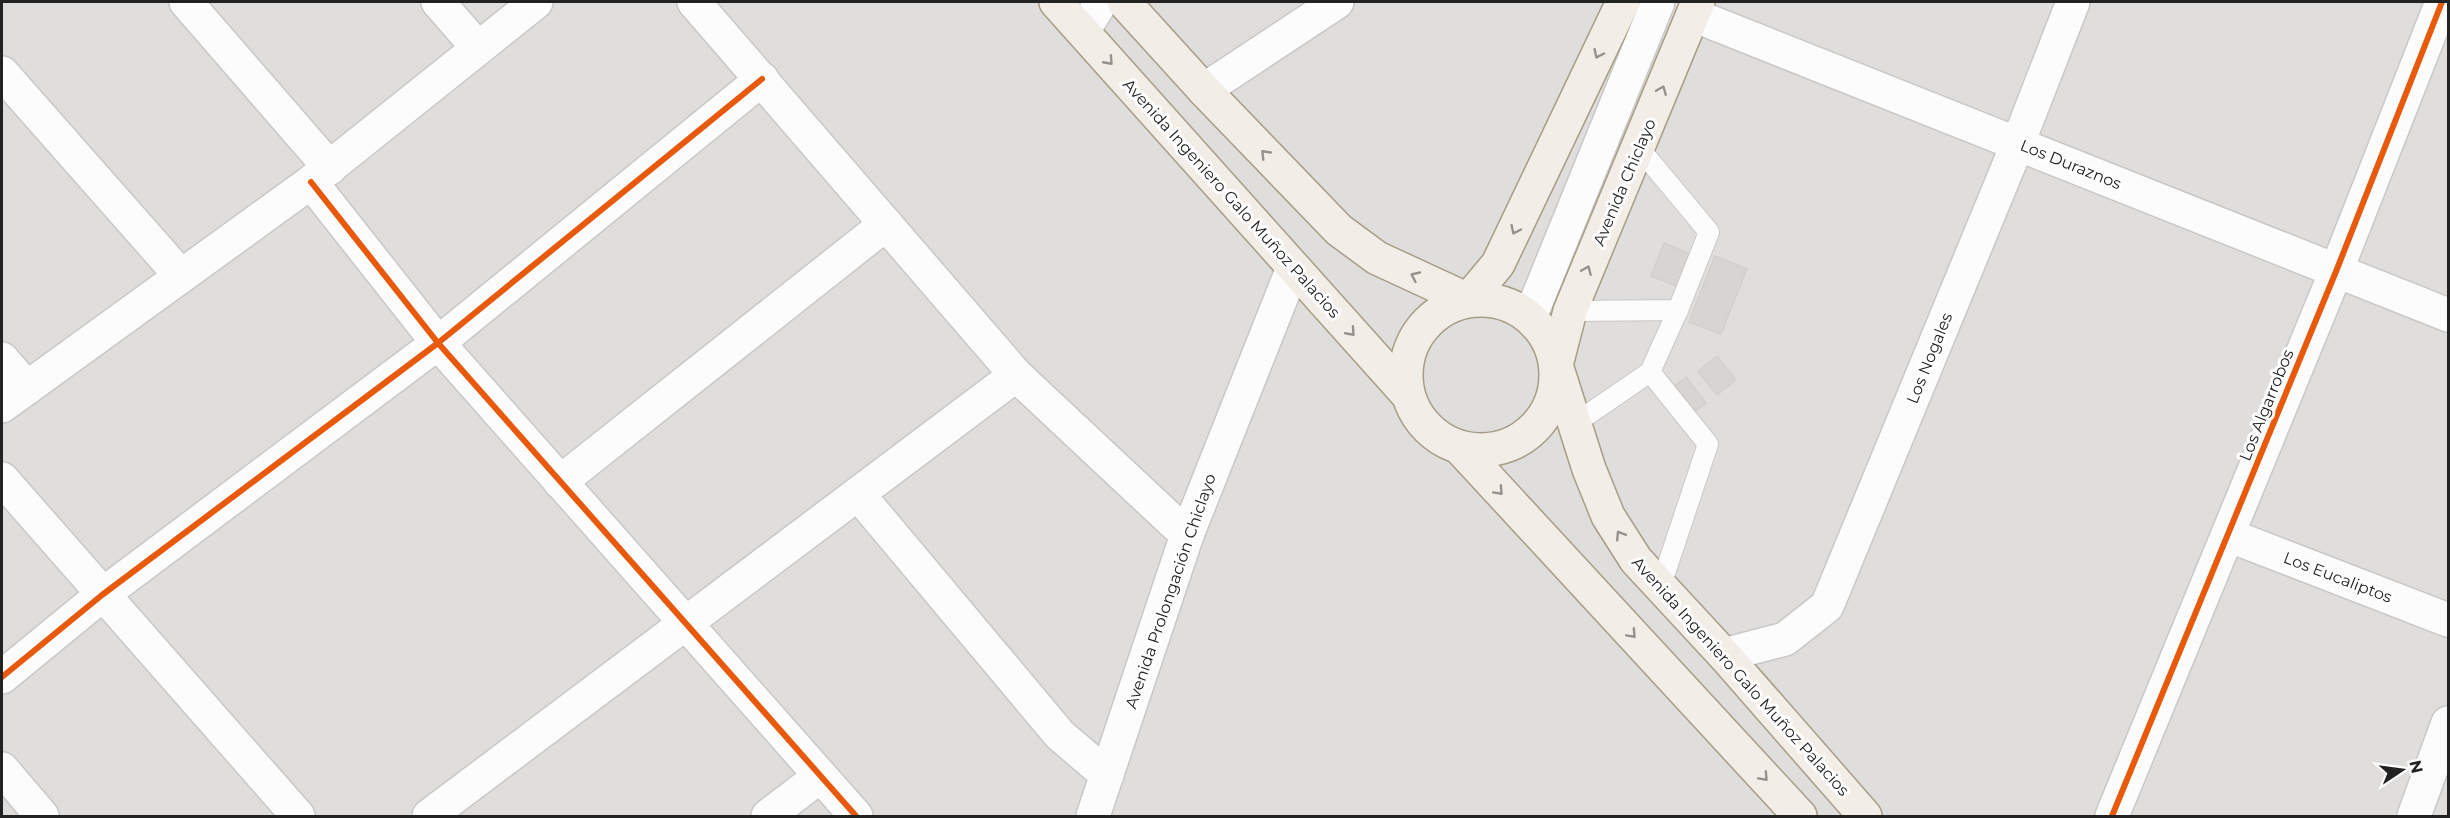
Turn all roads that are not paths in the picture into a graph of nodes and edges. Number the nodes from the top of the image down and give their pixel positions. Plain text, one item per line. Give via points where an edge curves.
1 (186, 2) edge
2 (438, 2) edge
3 (536, 2) edge
4 (694, 2) edge
5 (1056, 2) edge
6 (1101, 2) edge
7 (1124, 2) edge
8 (1337, 2) edge
9 (1623, 2) edge
10 (1658, 2) edge
11 (2073, 2) edge
12 (2442, 2) edge
13 (1695, 8) edge
14 (1083, 31) junction
15 (478, 48) junction
16 (2, 73) edge
17 (762, 80) junction
18 (1204, 90) junction
19 (2018, 143) junction
20 (1639, 148) junction
21 (320, 175) junction
22 (886, 224) junction
23 (1293, 268) junction
24 (2337, 269) junction
25 (181, 276) junction
26 (1468, 300) junction
27 (1678, 310) junction
28 (1570, 311) junction
29 (2448, 315) edge
30 (1530, 318) junction
31 (438, 343) junction
32 (2, 359) edge
33 (1556, 365) junction
34 (1650, 372) junction
35 (1016, 375) junction
36 (1408, 394) junction
37 (14, 397) edge
38 (1574, 424) junction
39 (1460, 448) junction
40 (2, 479) edge
41 (560, 482) junction
42 (858, 494) junction
43 (1187, 535) junction
44 (2228, 535) junction
45 (1660, 588) junction
46 (102, 595) junction
47 (2448, 620) edge
48 (685, 624) junction
49 (1724, 655) junction
50 (2, 676) edge
51 (2448, 723) edge
52 (2, 769) edge
53 (1107, 775) junction
54 (819, 777) junction
55 (42, 816) edge
56 (298, 816) edge
57 (429, 816) edge
58 (768, 816) edge
59 (856, 816) edge
60 (1093, 816) edge
61 (1800, 816) edge
62 (1865, 816) edge
63 (2112, 816) edge
64 (2414, 816) edge

1 - 21 street
2 - 15 street
3 - 15 street
4 - 17 street
5 - 14 main road, Avenida Ingeniero Galo Muñoz Palacios
6 - 14 street
7 - 18 main road
8 - 18 street
9 -> 26 main road via 1498,264
10 - 30 street
11 - 19 street, Los Nogales
12 - 24 street, Los Algarrobos
13 - 19 street, Los Duraznos
20 -> 13 main road, Avenida Chiclayo
14 -> 23 main road, Avenida Ingeniero Galo Muñoz Palacios
15 - 21 street
16 - 25 street
17 - 22 street
17 - 31 street
26 -> 18 main road via 1377,258 1338,230
19 - 24 street, Los Duraznos
19 - 49 street, Los Nogales via 1827,606 1785,639
20 - 27 lane via 1709,232
28 -> 20 main road, Avenida Chiclayo
21 - 25 street
21 - 31 street
22 - 35 street
22 - 41 street
23 -> 36 main road, Avenida Ingeniero Galo Muñoz Palacios
23 - 43 street, Avenida Prolongación Chiclayo
24 - 29 street, Los Duraznos
24 - 44 street, Los Algarrobos
25 - 37 street
26 - 30 main road via 1490,299 1512,305
26 - 36 main road via 1444,308 1424,324 1411,345 1405,370
27 - 28 lane
27 - 34 lane
28 - 33 main road, Avenida Chiclayo
30 - 33 main road via 1551,347
31 - 41 street
31 - 46 street
32 - 37 street
33 - 38 main road, Avenida Ingeniero Galo Muñoz Palacios
33 - 39 main road via 1555,390 1546,414 1530,433 1509,446 1484,451
34 - 38 lane
34 - 45 lane via 1708,444
35 - 42 street
35 - 43 street
36 - 39 main road via 1418,418 1436,437
45 -> 38 main road, Avenida Ingeniero Galo Muñoz Palacios via 1635,560 1608,516
39 -> 61 main road
40 - 46 street
41 - 48 street
42 - 48 street
42 - 53 street via 1060,735
43 - 53 street, Avenida Prolongación Chiclayo
44 - 47 street, Los Eucaliptos
44 - 63 street, Los Algarrobos
45 - 49 main road, Avenida Ingeniero Galo Muñoz Palacios
46 - 50 street
46 - 56 street
48 - 54 street
48 - 57 street
49 - 62 main road, Avenida Ingeniero Galo Muñoz Palacios
51 - 64 street
52 - 55 street
53 - 60 street, Avenida Prolongación Chiclayo
54 - 58 street
54 - 59 street

